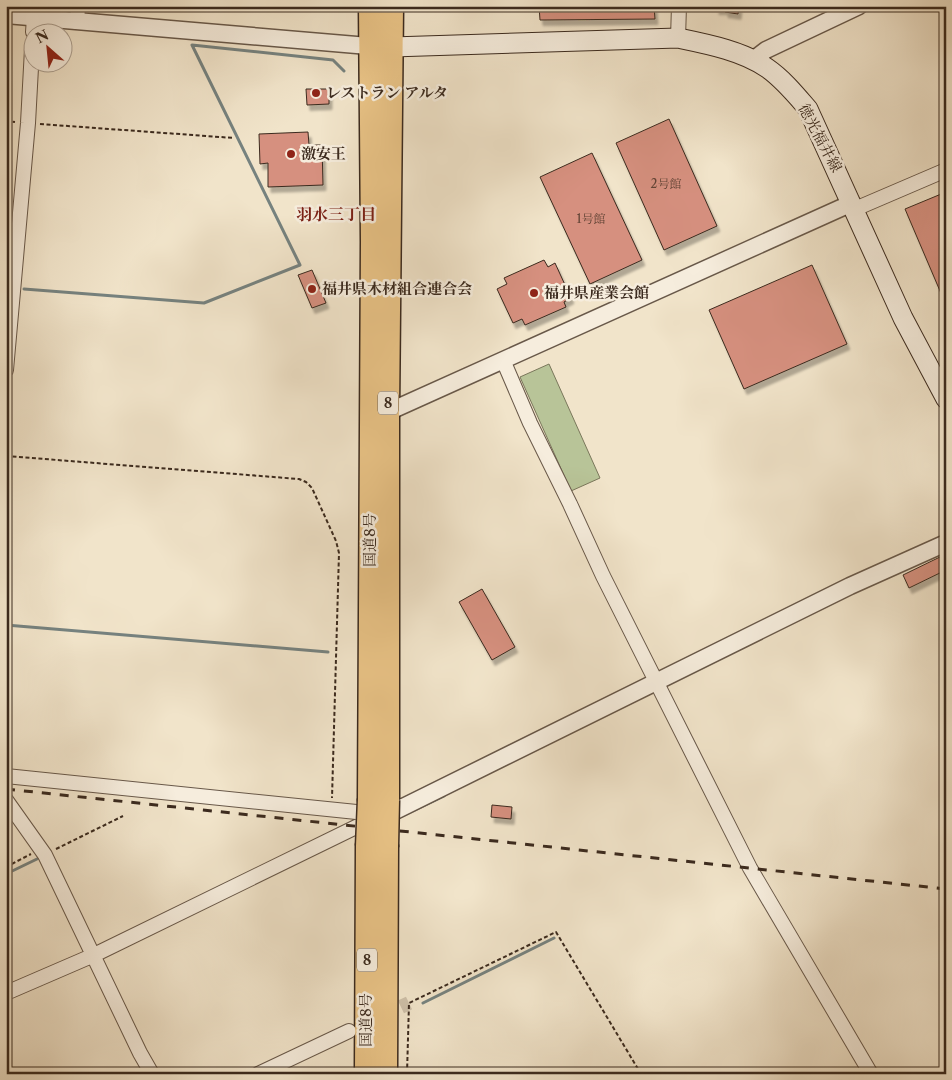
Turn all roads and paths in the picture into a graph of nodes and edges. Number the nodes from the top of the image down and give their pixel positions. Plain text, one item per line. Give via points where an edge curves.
1 (370, 6) edge
2 (392, 6) edge
3 (679, 6) edge
4 (859, 6) edge
5 (78, 14) edge
6 (6, 15) edge
7 (26, 22) edge
8 (46, 22) edge
9 (678, 38) junction
10 (369, 46) junction
11 (392, 47) junction
12 (754, 60) junction
13 (31, 72) edge
14 (28, 123) junction
15 (234, 138) dead end
16 (946, 170) edge
17 (854, 206) junction
18 (503, 360) junction
19 (6, 370) edge
20 (946, 399) edge
21 (388, 412) junction
22 (6, 456) edge
23 (946, 543) edge
24 (656, 682) junction
25 (6, 776) edge
26 (6, 800) edge
27 (381, 805) junction
28 (331, 809) junction
29 (123, 816) dead end
30 (377, 847) junction
31 (43, 852) junction
32 (6, 867) edge
33 (94, 955) junction
34 (6, 993) edge
35 (349, 1031) dead end
36 (152, 1074) edge
37 (258, 1074) edge
38 (366, 1074) edge
39 (386, 1074) edge
40 (407, 1074) edge
41 (640, 1074) edge
42 (871, 1074) edge

1 - 10 highway, 国道8号 / 8
2 - 11 highway, 国道8号 / 8
3 - 9 street
4 - 12 street via 766,50
5 - 8 street
5 - 10 street
6 - 7 street
9 - 11 main road, 徳光福井線
9 - 12 main road, 徳光福井線 via 715,46
10 - 11 street
10 - 27 highway, 国道8号 / 8
11 - 21 highway, 国道8号 / 8
12 - 17 main road, 徳光福井線 via 794,92 808,109
13 - 14 street
14 - 15 path
14 - 19 street
16 - 17 street
17 - 18 street
17 - 20 main road, 徳光福井線 via 903,318
18 - 21 street
18 - 24 street
21 - 27 highway, 国道8号 / 8
22 - 28 path via 299,479 312,488 339,553
23 - 24 street via 850,586
24 - 27 street
24 - 42 street via 750,868
25 - 28 street
26 - 31 street
27 - 28 street
27 - 30 highway, 国道8号 / 8, bridge
27 - 33 street via 356,827
29 - 31 path
30 - 38 highway, 国道8号 / 8
30 - 39 highway, 国道8号 / 8
31 - 32 path
31 - 33 street
33 - 34 street
33 - 36 street
35 - 37 street
40 - 41 path via 409,1003 556,932

